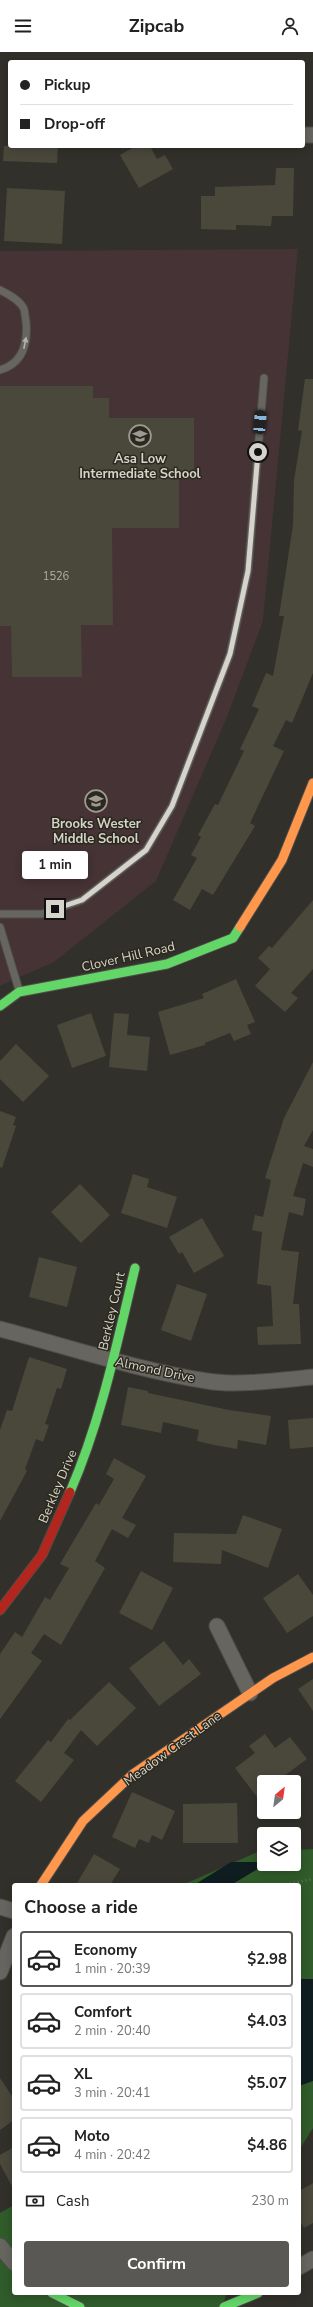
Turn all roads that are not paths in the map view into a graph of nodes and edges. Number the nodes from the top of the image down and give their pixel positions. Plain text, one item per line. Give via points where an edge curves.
1 (0, 290) edge
2 (0, 370) edge
3 (264, 378) dead end
4 (313, 783) edge
5 (0, 914) edge
6 (0, 927) edge
7 (19, 992) junction
8 (0, 1006) edge
9 (135, 1268) dead end
10 (0, 1329) edge
11 (113, 1361) junction
12 (313, 1377) edge
13 (0, 1610) edge
14 (217, 1626) dead end
15 (313, 1657) edge
16 (250, 1692) junction
17 (42, 1883) edge
18 (0, 1907) edge
19 (12, 1910) edge
20 (12, 1941) edge
21 (0, 1972) edge
22 (0, 2246) edge
23 (313, 2258) edge
24 (12, 2261) edge
25 (301, 2266) edge
26 (56, 2295) edge
27 (253, 2295) edge
28 (80, 2307) edge
29 (224, 2307) edge

2 -> 1 lane via 16,360 25,349 27,333 24,308
3 - 5 lane via 248,571 230,654 172,806 146,850 82,900 42,914
4 - 7 street, Clover Hill Road via 282,860 233,938 167,964
6 - 7 lane
7 - 8 street, Clover Hill Road
9 - 11 street, Berkley Court
10 - 11 street, Almond Drive
11 - 12 street, Almond Drive via 208,1381 263,1381
11 - 13 street, Berkley Drive via 82,1466 42,1554
14 - 16 street
15 - 16 street, Meadow Crest Lane
16 - 17 street, Meadow Crest Lane via 133,1774 82,1821
18 - 19 street
20 - 21 street
22 - 24 street
23 - 25 street
26 - 28 street
27 - 29 street

